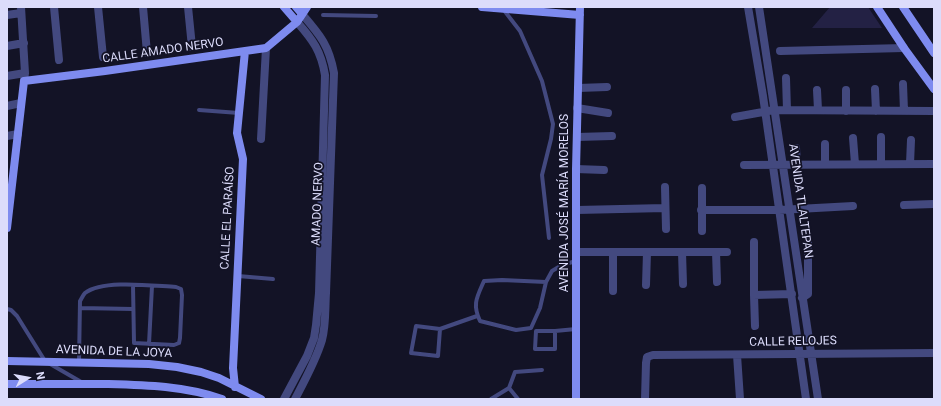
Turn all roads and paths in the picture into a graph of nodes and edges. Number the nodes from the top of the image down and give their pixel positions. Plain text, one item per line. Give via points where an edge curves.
1 (54, 7) edge
2 (98, 7) edge
3 (143, 7) edge
4 (188, 7) edge
5 (284, 7) edge
6 (296, 7) edge
7 (482, 7) edge
8 (748, 7) edge
9 (759, 7) edge
10 (878, 7) edge
11 (903, 7) edge
12 (503, 9) junction
13 (21, 10) edge
14 (305, 11) edge
15 (580, 11) edge
16 (7, 15) edge
17 (323, 15) dead end
18 (376, 16) dead end
19 (297, 22) junction
20 (24, 43) junction
21 (7, 46) edge
22 (192, 47) dead end
23 (765, 47) junction
24 (266, 48) junction
25 (904, 48) junction
26 (755, 49) junction
27 (245, 51) junction
28 (780, 51) dead end
29 (147, 53) dead end
30 (934, 53) edge
31 (103, 57) dead end
32 (59, 60) dead end
33 (7, 76) edge
34 (24, 77) junction
35 (786, 78) dead end
36 (903, 84) dead end
37 (607, 87) dead end
38 (578, 88) junction
39 (875, 89) dead end
40 (934, 89) edge
41 (817, 90) dead end
42 (846, 90) dead end
43 (21, 103) junction
44 (7, 106) edge
45 (578, 108) junction
46 (200, 110) dead end
47 (774, 110) junction
48 (787, 110) junction
49 (818, 110) junction
50 (846, 110) junction
51 (876, 111) junction
52 (904, 111) junction
53 (934, 111) edge
54 (765, 112) junction
55 (239, 113) junction
56 (608, 113) dead end
57 (735, 117) dead end
58 (18, 134) junction
59 (7, 136) edge
60 (612, 136) dead end
61 (577, 137) junction
62 (881, 137) dead end
63 (853, 138) dead end
64 (261, 140) dead end
65 (911, 140) dead end
66 (825, 144) dead end
67 (796, 148) dead end
68 (782, 164) junction
69 (797, 164) junction
70 (825, 164) junction
71 (855, 164) junction
72 (882, 164) junction
73 (910, 164) junction
74 (934, 164) edge
75 (744, 165) dead end
76 (773, 165) junction
77 (10, 170) edge
78 (576, 170) junction
79 (604, 170) dead end
80 (665, 187) dead end
81 (702, 188) dead end
82 (9, 198) edge
83 (934, 204) edge
84 (904, 205) dead end
85 (853, 206) dead end
86 (665, 208) junction
87 (577, 210) junction
88 (701, 210) junction
89 (778, 210) junction
90 (789, 210) junction
91 (7, 228) edge
92 (666, 229) dead end
93 (702, 231) dead end
94 (549, 238) dead end
95 (754, 242) dead end
96 (808, 242) dead end
97 (576, 252) junction
98 (613, 252) junction
99 (647, 252) junction
100 (682, 252) junction
101 (716, 252) junction
102 (727, 252) dead end
103 (576, 261) junction
104 (237, 276) junction
105 (273, 279) dead end
106 (546, 282) junction
107 (717, 282) dead end
108 (683, 284) dead end
109 (133, 285) junction
110 (646, 285) dead end
111 (152, 286) junction
112 (613, 291) dead end
113 (792, 294) junction
114 (754, 295) junction
115 (802, 298) junction
116 (80, 308) junction
117 (7, 309) edge
118 (133, 309) junction
119 (477, 316) junction
120 (755, 326) dead end
121 (440, 329) junction
122 (576, 329) junction
123 (555, 331) junction
124 (149, 344) junction
125 (934, 353) edge
126 (800, 354) junction
127 (810, 354) junction
128 (737, 355) junction
129 (7, 361) edge
130 (44, 361) junction
131 (79, 362) junction
132 (542, 370) dead end
133 (7, 384) edge
134 (85, 384) junction
135 (235, 387) junction
136 (509, 388) junction
137 (492, 398) edge
138 (222, 399) edge
139 (261, 399) edge
140 (284, 399) edge
141 (296, 399) edge
142 (518, 399) edge
143 (576, 399) edge
144 (645, 399) edge
145 (740, 399) edge
146 (806, 399) edge
147 (818, 399) edge

1 - 32 street
2 - 31 street
3 - 29 street
4 - 22 street
5 - 19 main road
6 - 14 main road
7 - 12 main road
8 - 26 street, AVENIDA TLALTEPAN
9 - 23 street, AVENIDA TLALTEPAN
10 - 25 main road
11 - 30 main road
12 - 15 main road
12 - 94 lane via 520,31 542,82 553,124 552,139 542,175
13 - 16 street
13 - 20 street
14 - 19 main road
14 - 141 street, AMADO NERVO via 326,44 334,81 324,326 322,340
15 - 38 main road, AVENIDA JOSÉ MARÍA MORELOS
17 - 18 lane
19 - 24 main road
19 - 140 street, AMADO NERVO via 318,48 325,75 319,293 314,338
20 - 21 street
20 - 34 street
23 - 26 street
23 - 47 street, AVENIDA TLALTEPAN
24 - 27 main road, CALLE AMADO NERVO
24 - 64 street
25 - 28 street
25 - 40 main road
26 - 54 street, AVENIDA TLALTEPAN
27 - 34 main road, CALLE AMADO NERVO
27 - 55 main road, CALLE EL PARAÍSO
33 - 34 street
34 - 43 main road
35 - 48 street
36 - 52 street
37 - 38 street
38 - 45 main road, AVENIDA JOSÉ MARÍA MORELOS
39 - 51 street
41 - 49 street
42 - 50 street
43 - 44 street
43 - 58 main road
45 - 56 street
45 - 61 main road, AVENIDA JOSÉ MARÍA MORELOS
46 - 55 lane
47 - 48 street
47 - 54 street
47 - 68 street, AVENIDA TLALTEPAN
48 - 49 street
49 - 50 street
50 - 51 street
51 - 52 street
52 - 53 street
54 - 57 street
54 - 76 street, AVENIDA TLALTEPAN
55 - 104 main road, CALLE EL PARAÍSO via 237,133 243,159
58 - 59 street
58 - 77 main road
60 - 61 street
61 - 78 main road, AVENIDA JOSÉ MARÍA MORELOS
62 - 72 street
63 - 71 street
65 - 73 street
66 - 70 street
67 - 69 street
68 - 69 street
68 - 76 street
68 - 90 street, AVENIDA TLALTEPAN
69 - 70 street
70 - 71 street
71 - 72 street
72 - 73 street
73 - 74 street
75 - 76 street
76 - 89 street, AVENIDA TLALTEPAN
77 - 82 main road
78 - 79 street
78 - 87 main road, AVENIDA JOSÉ MARÍA MORELOS
80 - 86 street
81 - 88 street
82 - 91 main road
83 - 84 street
85 - 90 street
86 - 87 street
86 - 92 street
87 - 97 main road, AVENIDA JOSÉ MARÍA MORELOS
88 - 89 street
88 - 93 street
89 - 90 street
89 - 113 street, AVENIDA TLALTEPAN
90 - 115 street, AVENIDA TLALTEPAN
95 - 114 street
96 - 115 street via 808,294
97 - 98 street
97 - 103 main road, AVENIDA JOSÉ MARÍA MORELOS
98 - 99 street
98 - 112 street
99 - 100 street
99 - 110 street
100 - 101 street
100 - 108 street
101 - 102 street
101 - 107 street
103 - 106 lane via 552,271
103 - 122 main road, AVENIDA JOSÉ MARÍA MORELOS
104 - 105 lane
104 - 135 main road, CALLE EL PARAÍSO via 233,368
106 - 119 lane via 484,282 476,300
106 - 119 lane via 540,308 531,328 516,330 480,321
109 - 111 lane
109 - 116 lane via 106,285 94,288 84,294
109 - 118 lane
111 - 124 lane
111 - 124 lane via 181,289 180,338 179,343 174,345
113 - 114 street
113 - 126 street, AVENIDA TLALTEPAN
114 - 120 street
115 - 127 street, AVENIDA TLALTEPAN
116 - 118 lane
116 - 131 lane
117 - 130 lane via 17,316
118 - 124 lane via 134,342
119 - 121 lane
121 - 121 lane via 438,356 411,353 416,326
122 - 123 lane
122 - 143 main road, AVENIDA JOSÉ MARÍA MORELOS
123 - 123 lane via 536,331 535,349 555,349
125 - 127 street, CALLE RELOJES
126 - 127 street, CALLE RELOJES
126 - 128 street, CALLE RELOJES
126 - 146 street, AVENIDA TLALTEPAN
127 - 147 street, AVENIDA TLALTEPAN
128 - 144 street, CALLE RELOJES via 647,357
128 - 145 street
129 - 130 main road, AVENIDA DE LA JOYA
130 - 131 main road, AVENIDA DE LA JOYA
130 - 134 lane
131 - 135 main road, AVENIDA DE LA JOYA via 177,367 219,378
132 - 136 lane via 516,372
133 - 134 main road
134 - 138 main road via 168,387
135 - 139 main road, AVENIDA DE LA JOYA
136 - 137 lane
136 - 142 lane

